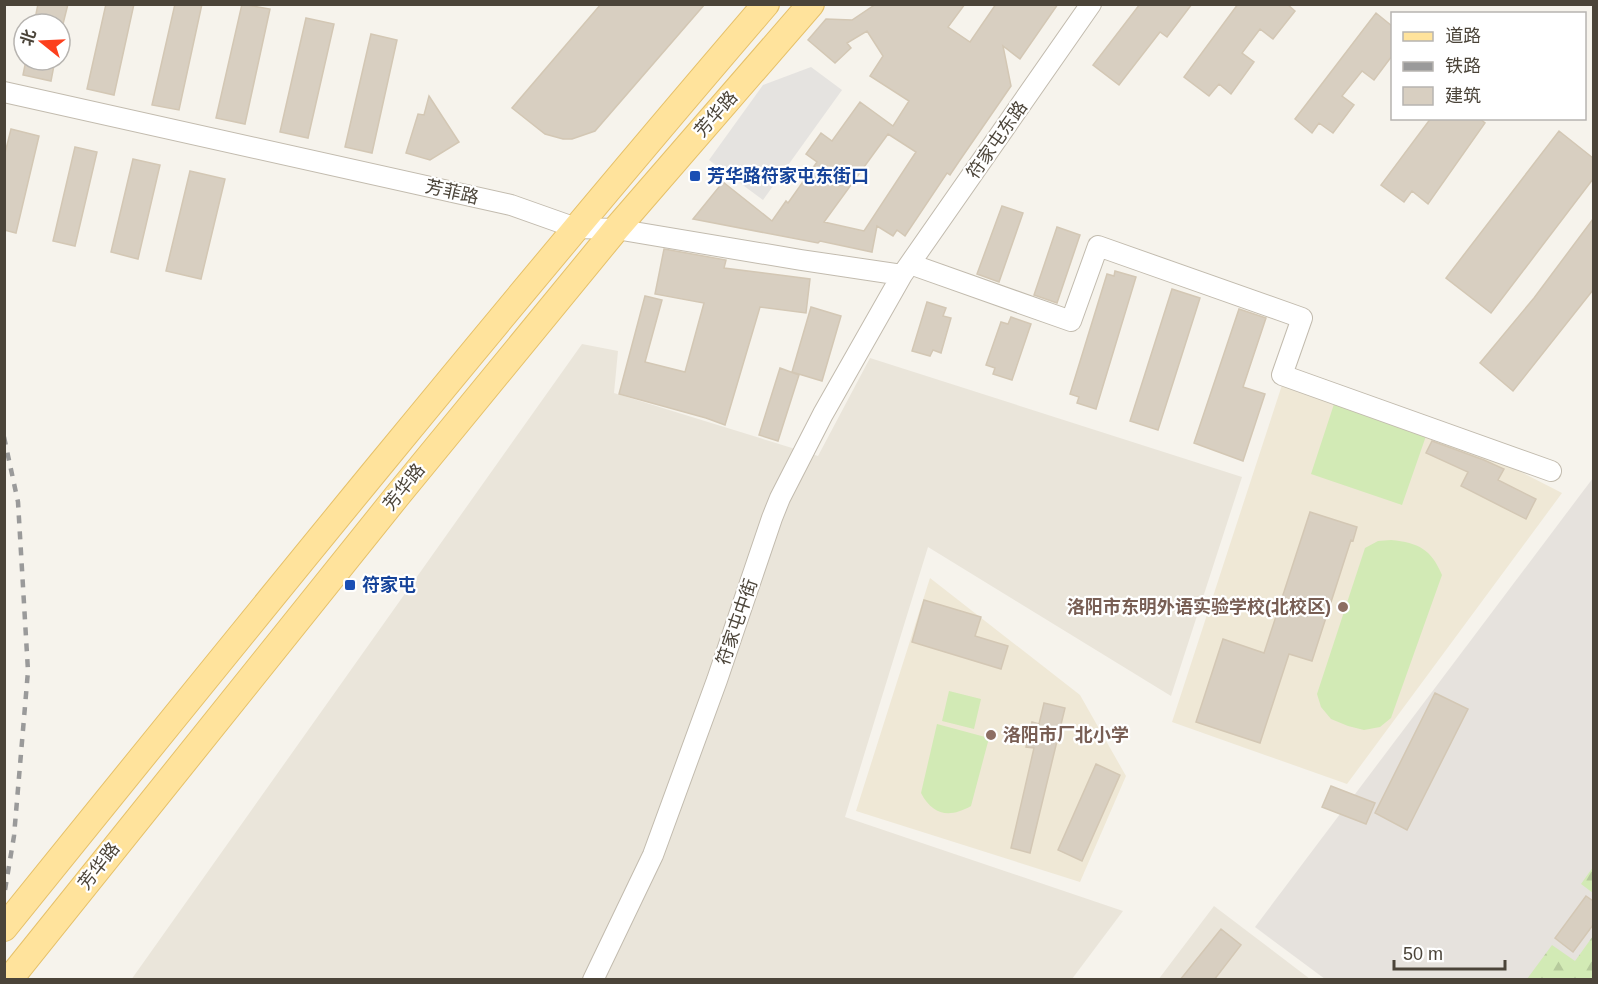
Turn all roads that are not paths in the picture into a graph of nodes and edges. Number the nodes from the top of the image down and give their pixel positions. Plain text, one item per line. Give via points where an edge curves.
1 (766, 4) edge
2 (811, 4) edge
3 (1091, 4) edge
4 (4, 92) edge
5 (576, 228) junction
6 (616, 229) junction
7 (906, 269) junction
8 (1551, 471) dead end
9 (4, 928) edge
10 (9, 980) edge
11 (593, 980) edge

1 - 5 main road, 芳华路
2 - 6 main road, 芳华路
3 - 7 street, 符家屯东路
4 - 5 street, 芳菲路 via 511,205
5 - 6 street, 芳菲路
5 - 9 main road, 芳华路
6 - 7 street, 芳菲路 via 801,260
6 - 10 main road, 芳华路 via 389,505
7 - 8 street, 芳菲路 via 1071,321 1098,246 1302,318 1282,375
7 - 11 street, 符家屯中街 via 780,498 653,855

